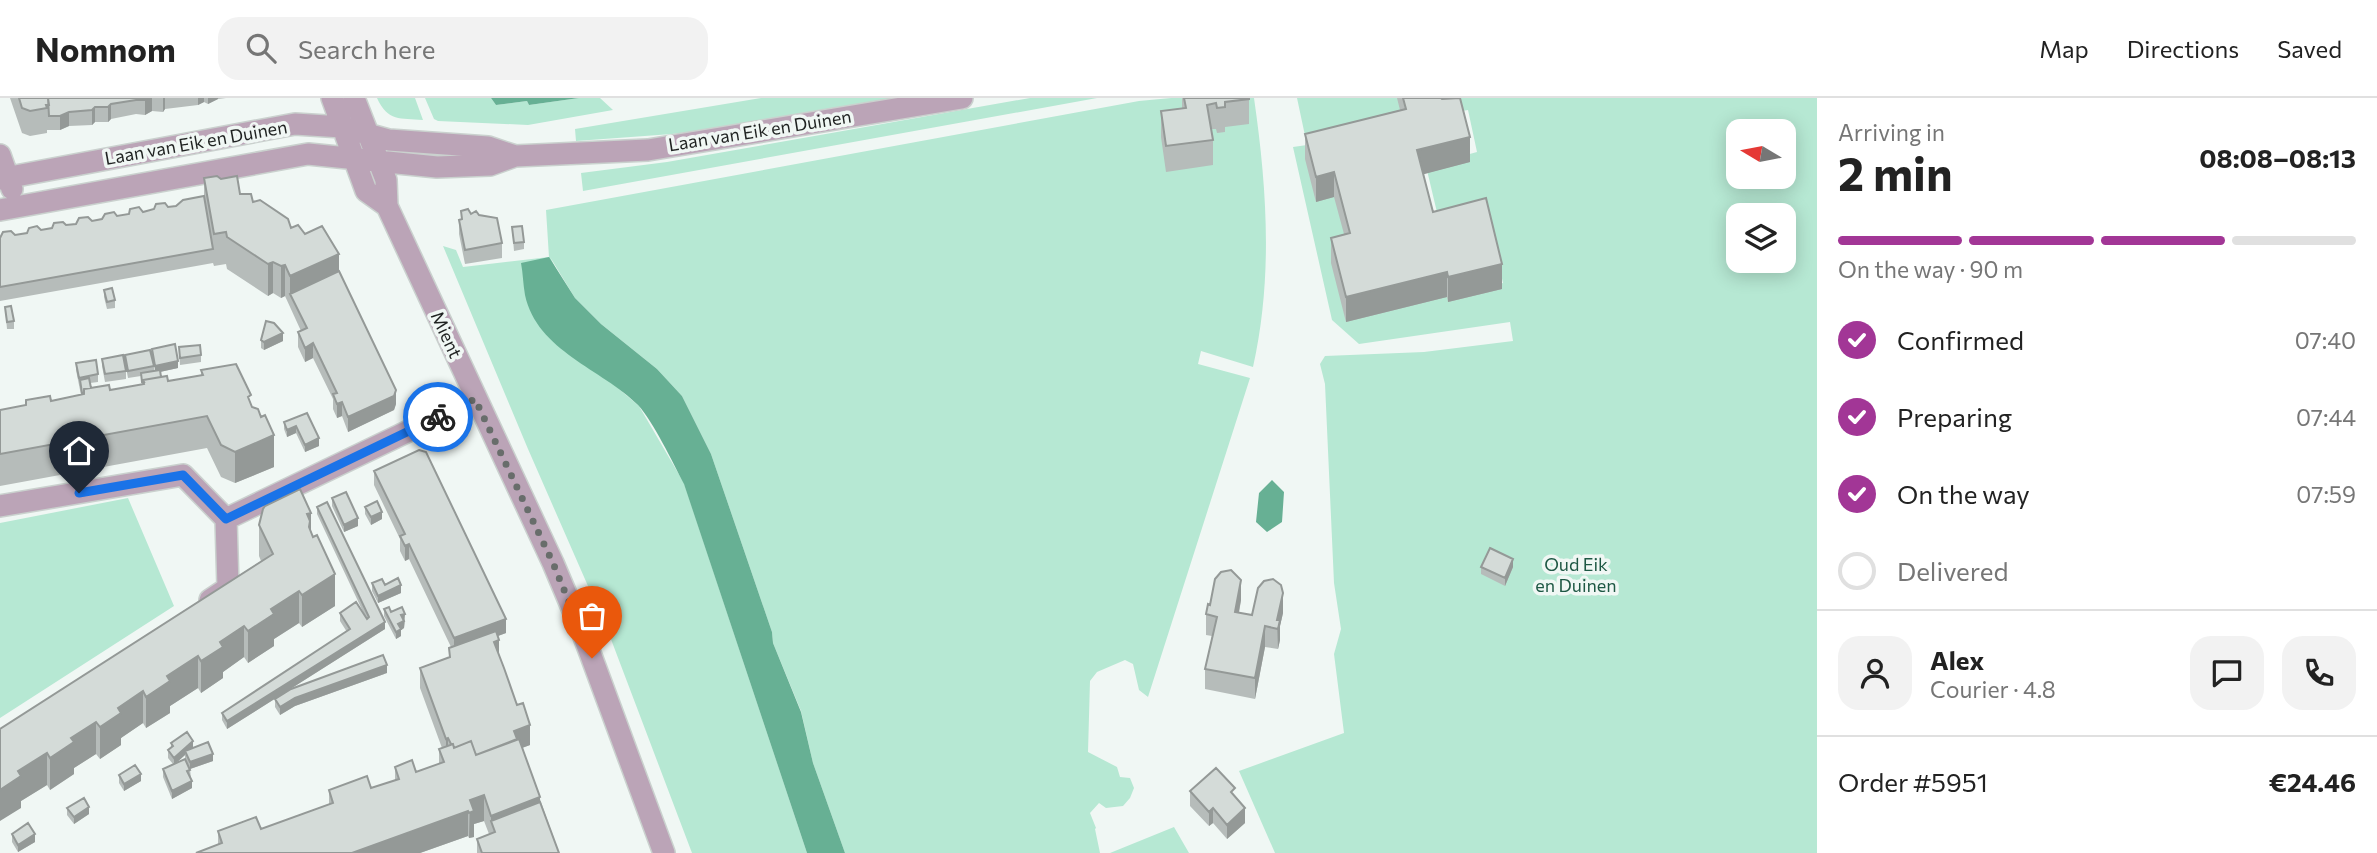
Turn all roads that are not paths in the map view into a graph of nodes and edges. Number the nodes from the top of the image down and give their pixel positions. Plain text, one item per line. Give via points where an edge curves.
1 (332, 98) edge
2 (354, 98) edge
3 (962, 98) edge
4 (342, 127) junction
5 (369, 134) junction
6 (0, 155) edge
7 (515, 156) junction
8 (355, 158) junction
9 (379, 160) junction
10 (4, 178) edge
11 (387, 206) junction
12 (9, 208) edge
13 (475, 399) junction
14 (0, 506) edge
15 (226, 519) junction
16 (194, 610) edge
17 (664, 853) edge

1 - 4 street, Mient
2 - 5 street, Mient
3 - 7 street, Laan van Eik en Duinen via 648,150
4 - 5 street, Laan van Eik en Duinen
4 - 8 street, Mient
4 - 10 street, Laan van Eik en Duinen via 295,124
5 - 7 street, Laan van Eik en Duinen via 389,140 488,147
5 - 9 street, Mient
6 - 10 street
7 - 9 street, Laan van Eik en Duinen via 491,165 437,167
8 - 9 street, Laan van Eik en Duinen
8 - 11 street, Mient via 366,191
8 - 12 street, Laan van Eik en Duinen via 308,154
9 - 11 street, Mient
10 - 12 street
11 - 13 street, Mient
13 - 15 street
13 - 17 street, Mient via 583,634
14 - 15 street via 183,475
15 - 16 street via 229,588

